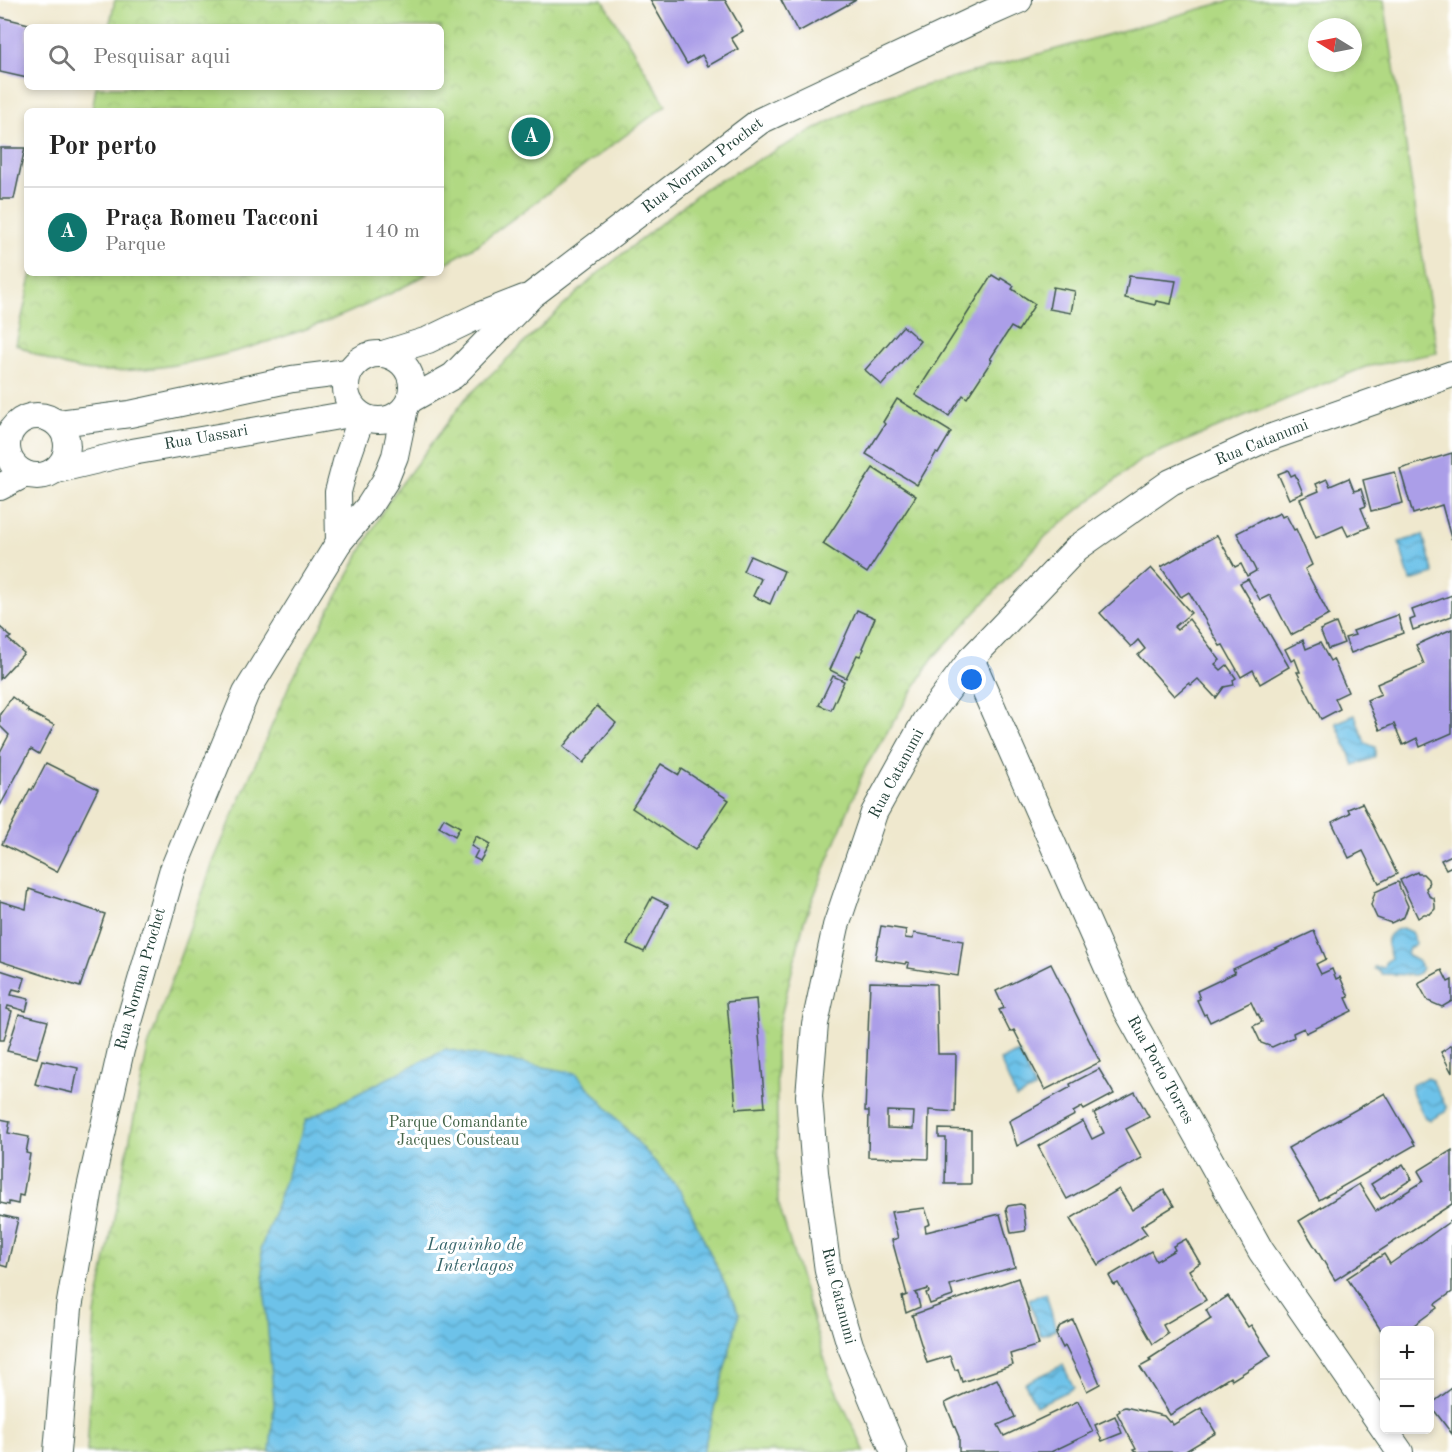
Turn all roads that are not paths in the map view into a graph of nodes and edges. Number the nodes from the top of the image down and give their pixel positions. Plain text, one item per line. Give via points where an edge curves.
1 (1019, 0) edge
2 (532, 295) junction
3 (386, 354) junction
4 (348, 372) junction
5 (1452, 374) edge
6 (407, 404) junction
7 (359, 414) junction
8 (8, 419) edge
9 (59, 423) junction
10 (56, 470) junction
11 (25, 474) junction
12 (0, 488) edge
13 (339, 542) junction
14 (971, 659) junction
15 (57, 1452) edge
16 (894, 1452) edge
17 (1400, 1452) edge

1 - 2 street, Rua Norman Prochet via 760,121
2 - 3 street, Rua Norman Prochet
2 - 6 street, Rua Norman Prochet via 453,376
3 - 4 street via 371,354 357,361
3 - 6 street via 409,371 412,386
4 - 7 street via 344,387 348,401
4 - 9 street via 292,379 130,414
5 - 14 street, Rua Catanumi via 1263,440 1171,482 1077,548
6 - 7 street via 392,418 376,421
6 - 13 street, Rua Norman Prochet via 385,481
7 - 10 street, Rua Uassari via 132,452
7 - 13 street via 338,492
8 - 9 street via 45,416
8 - 11 street via 8,451 13,465
9 - 10 street via 68,439 67,456
10 - 11 street via 41,477
11 - 12 street
13 - 15 street, Rua Norman Prochet via 246,693 172,872 120,1050 90,1188 69,1308
14 - 16 street, Rua Catanumi via 925,721 874,813 836,926 815,1024 809,1096 828,1271 850,1345
14 - 17 street, Rua Porto Torres via 1125,1006 1261,1251

